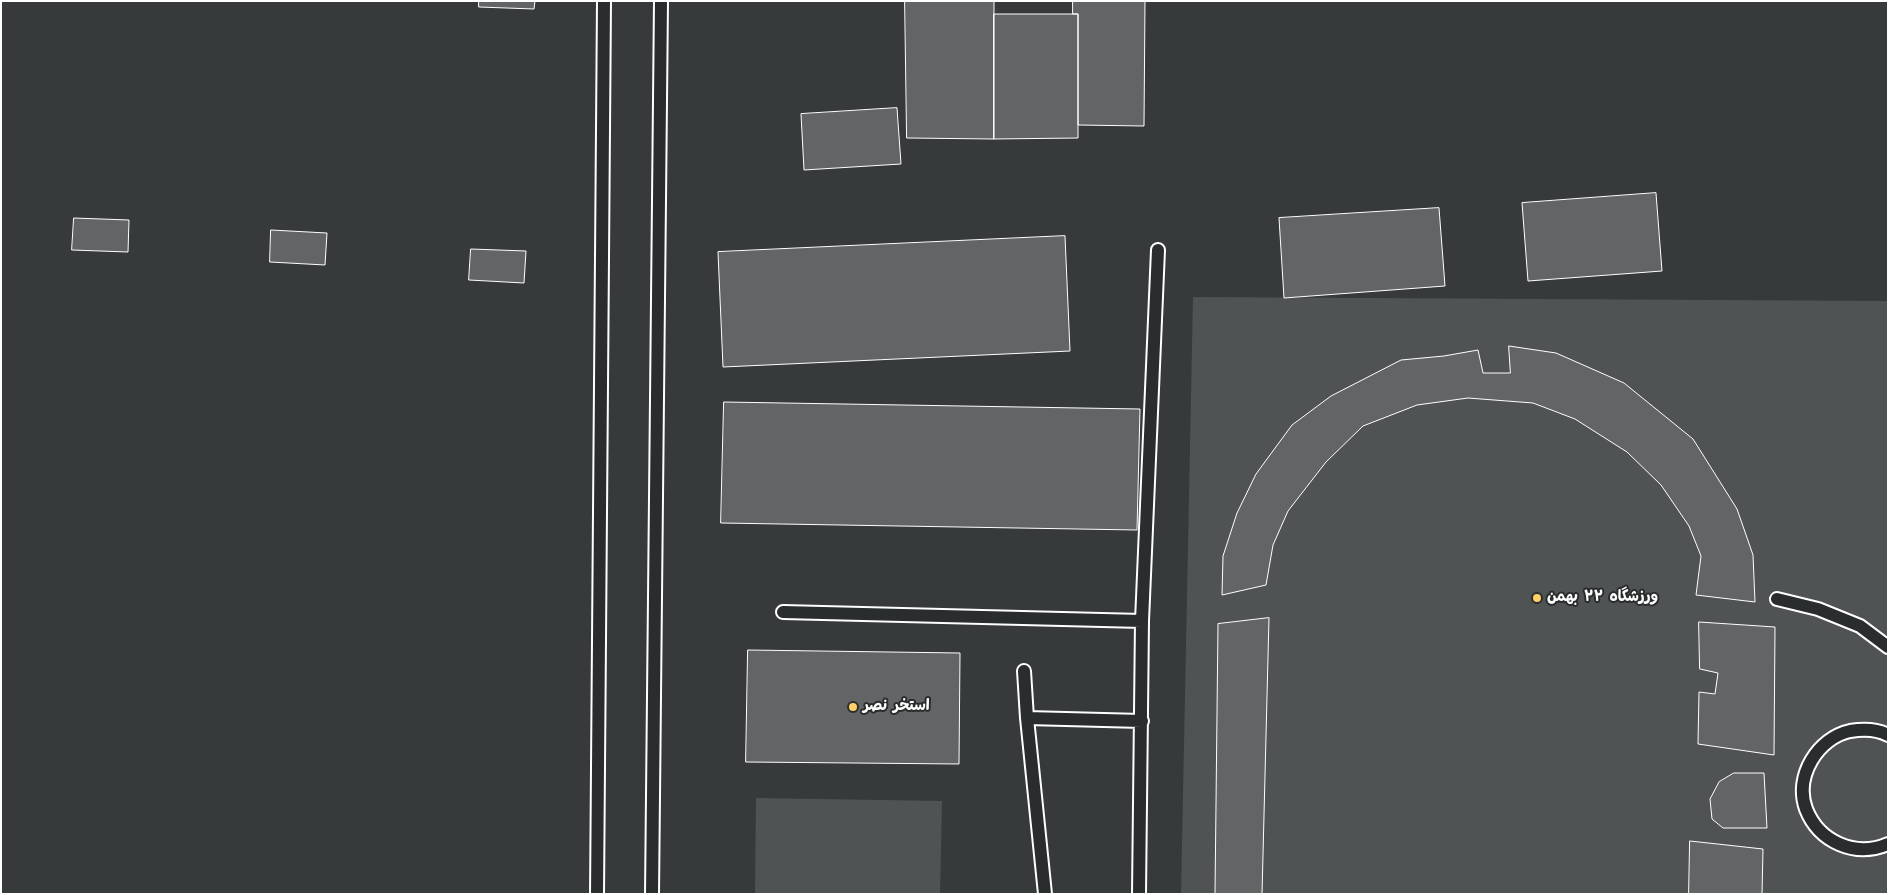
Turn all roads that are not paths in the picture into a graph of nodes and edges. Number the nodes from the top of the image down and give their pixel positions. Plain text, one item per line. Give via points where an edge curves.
1 (604, 1) edge
2 (661, 1) edge
3 (1158, 250) dead end
4 (1778, 600) dead end
5 (783, 612) dead end
6 (1142, 620) junction
7 (1888, 647) edge
8 (1024, 671) dead end
9 (1027, 718) junction
10 (1142, 721) junction
11 (1888, 735) edge
12 (1888, 844) edge
13 (597, 894) edge
14 (652, 894) edge
15 (1045, 894) edge
16 (1139, 894) edge

1 - 13 lane
2 - 14 lane
3 - 6 lane
4 - 7 lane via 1818,609 1860,626
5 - 6 lane
6 - 10 lane
8 - 9 lane
9 - 10 lane
9 - 15 lane
10 - 16 lane
11 - 12 lane via 1862,729 1840,734 1822,746 1808,764 1803,786 1805,808 1816,827 1833,842 1854,849 1876,849

